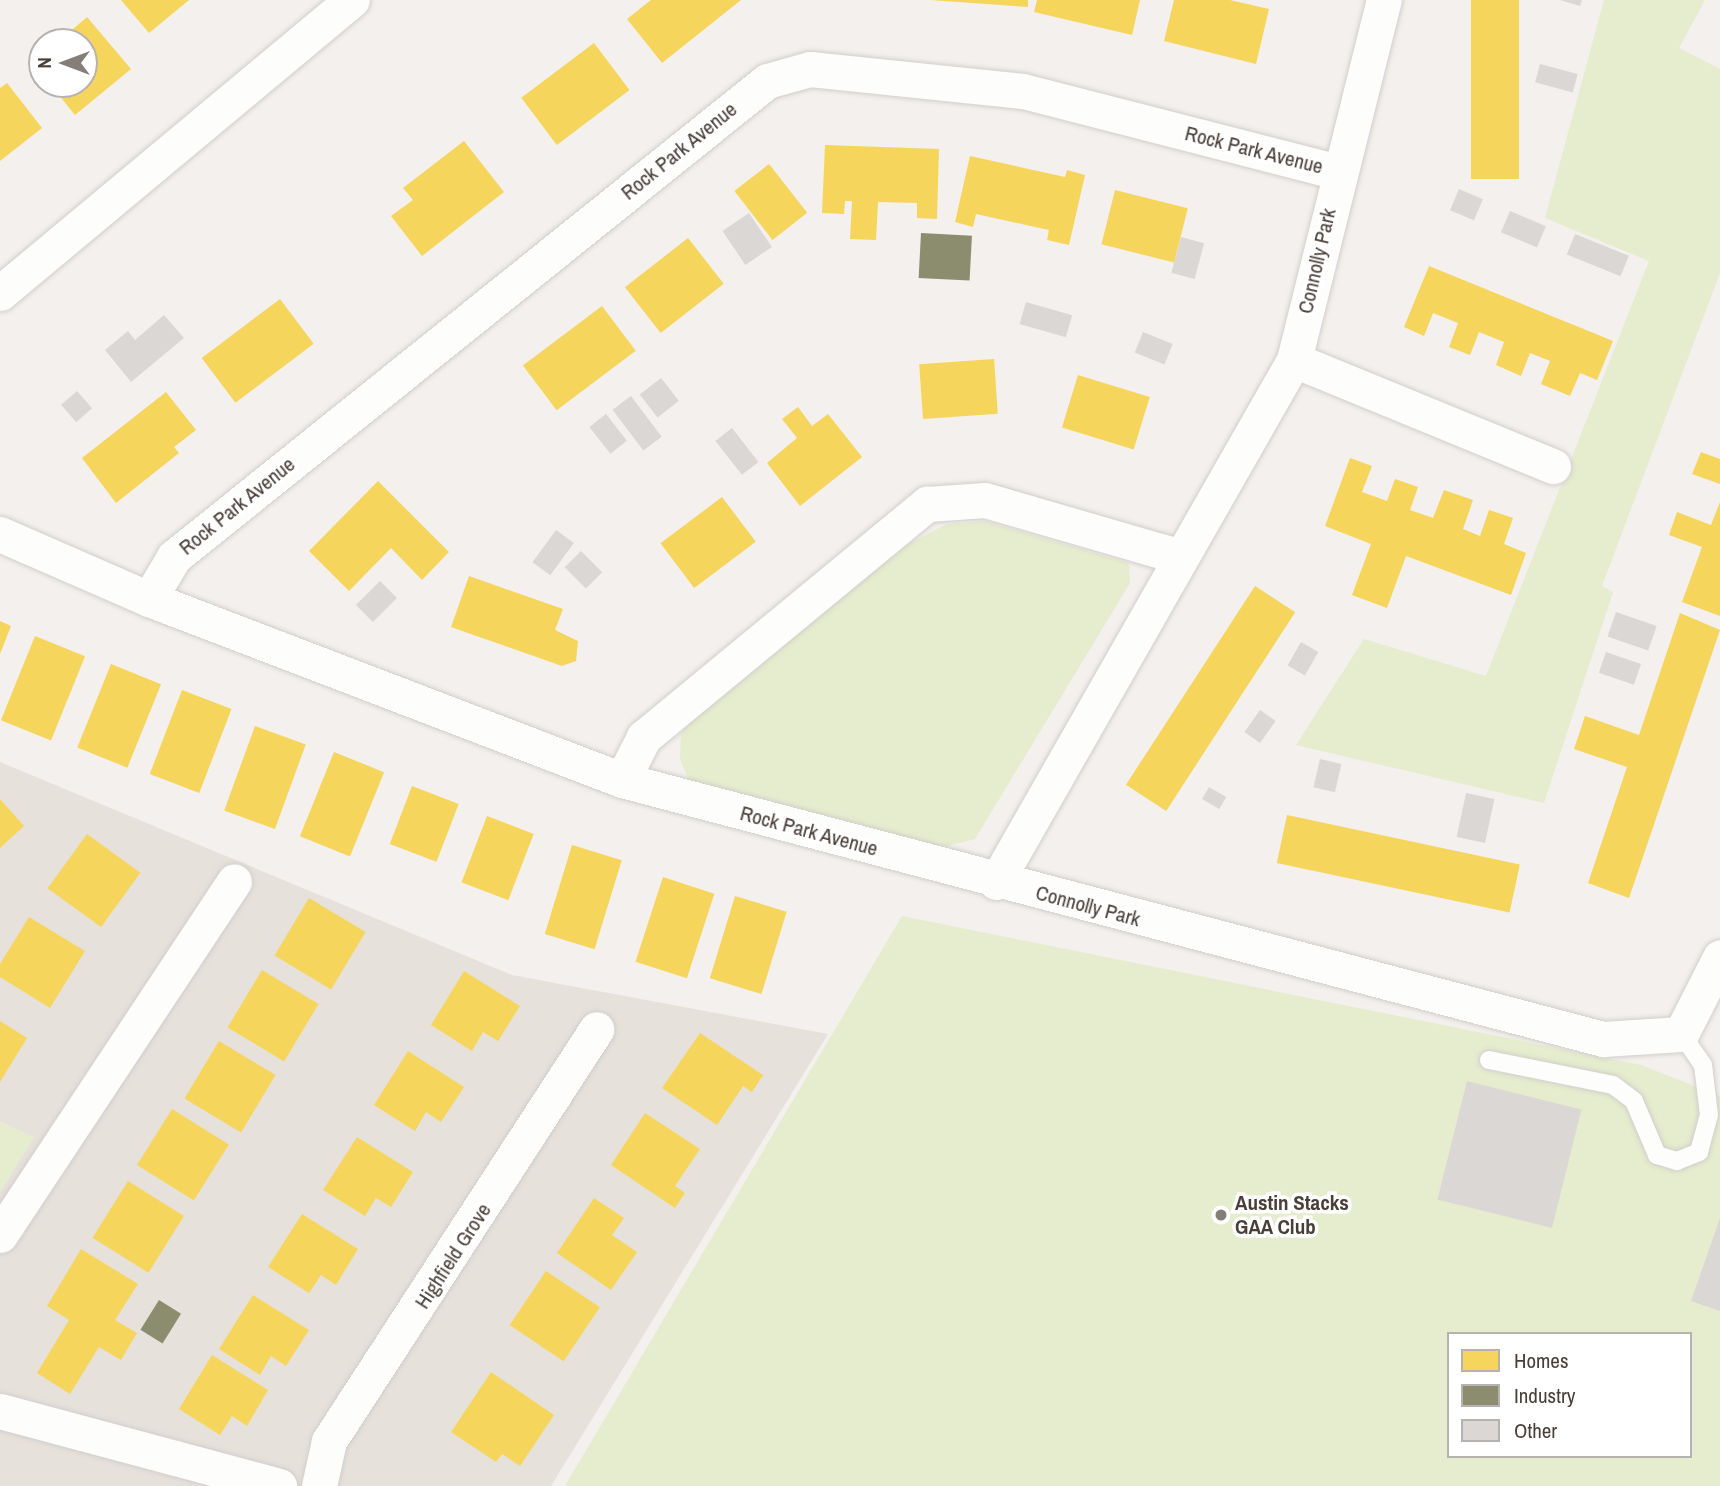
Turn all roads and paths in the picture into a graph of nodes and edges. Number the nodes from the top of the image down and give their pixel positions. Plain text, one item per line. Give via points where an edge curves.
1 (352, 0) edge
2 (1384, 0) edge
3 (1339, 172) junction
4 (0, 293) edge
5 (1294, 360) junction
6 (1553, 466) dead end
7 (0, 534) edge
8 (1181, 557) junction
9 (149, 599) junction
10 (622, 779) junction
11 (234, 882) dead end
12 (996, 882) junction
13 (1720, 957) edge
14 (597, 1029) dead end
15 (1681, 1034) junction
16 (1489, 1060) dead end
17 (0, 1235) edge
18 (0, 1411) edge
19 (278, 1486) edge
20 (319, 1486) edge

1 - 4 street
2 - 3 street, Connolly Park
3 - 5 street, Connolly Park
3 - 9 street, Rock Park Avenue via 1023,91 810,69 767,81 174,557
5 - 6 street
5 - 8 street, Connolly Park
7 - 9 street, Rock Park Avenue
8 - 10 street via 985,499 927,504 644,737
8 - 12 street, Connolly Park
9 - 10 street, Rock Park Avenue
10 - 12 street, Rock Park Avenue
11 - 17 street
12 - 15 street, Connolly Park via 1604,1039
13 - 15 street
14 - 20 street, Highfield Grove via 329,1441
15 - 16 lane via 1703,1065 1709,1115 1699,1152 1677,1161 1657,1155 1634,1101 1613,1085
18 - 19 street

